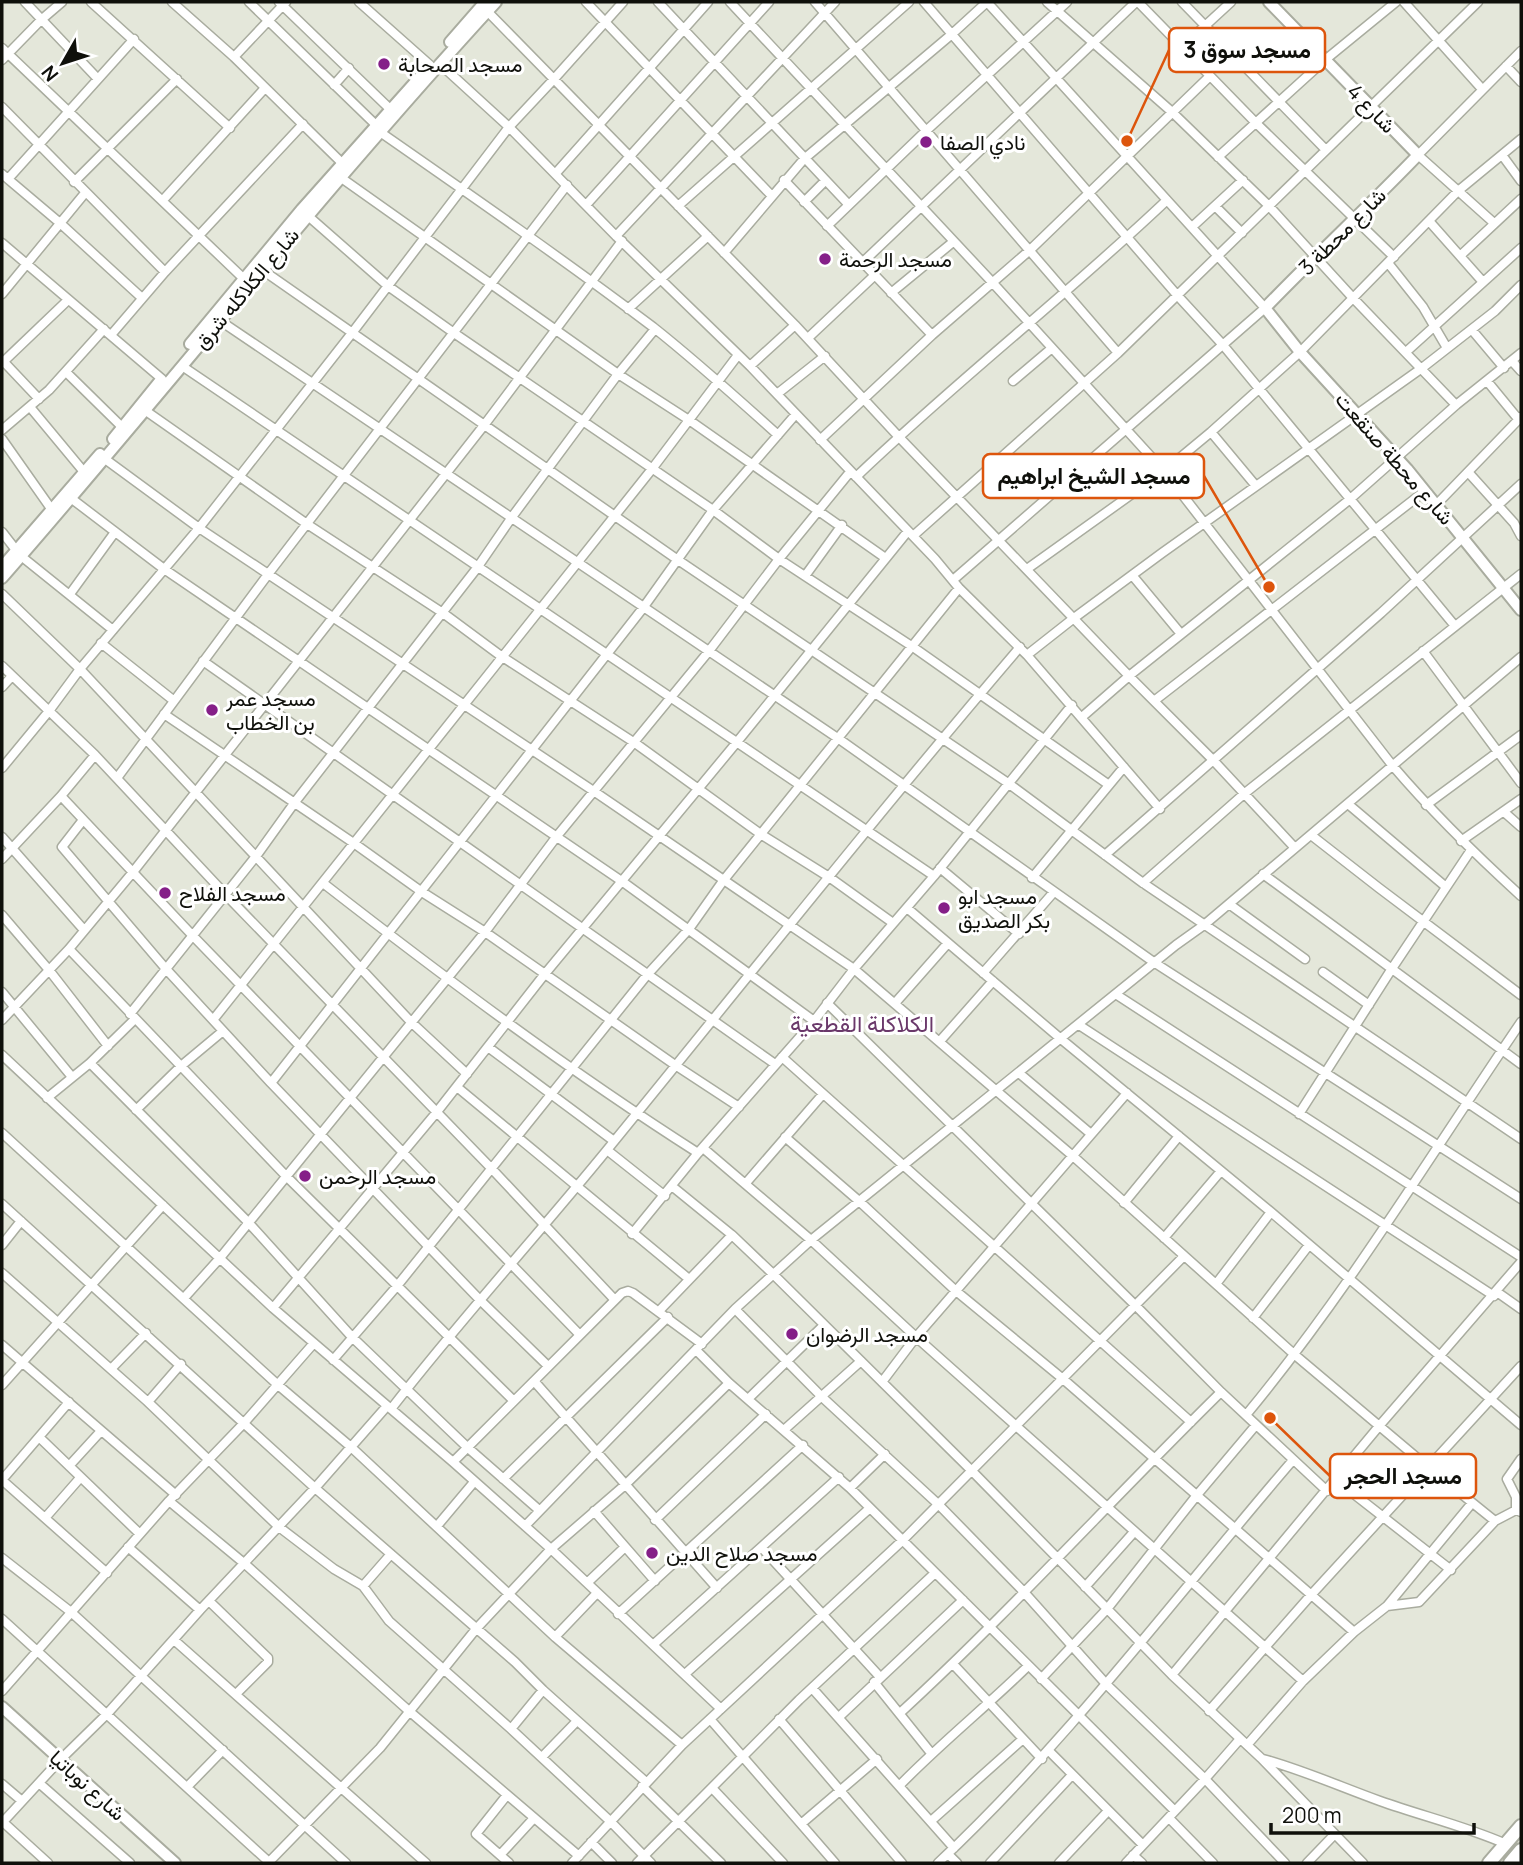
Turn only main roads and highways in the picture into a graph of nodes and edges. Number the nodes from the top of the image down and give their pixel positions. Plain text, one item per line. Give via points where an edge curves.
1 (1521, 1826) edge
2 (1521, 1850) edge
3 (1489, 1863) edge
4 (1510, 1863) edge

1 - 3 main road
2 - 4 main road

